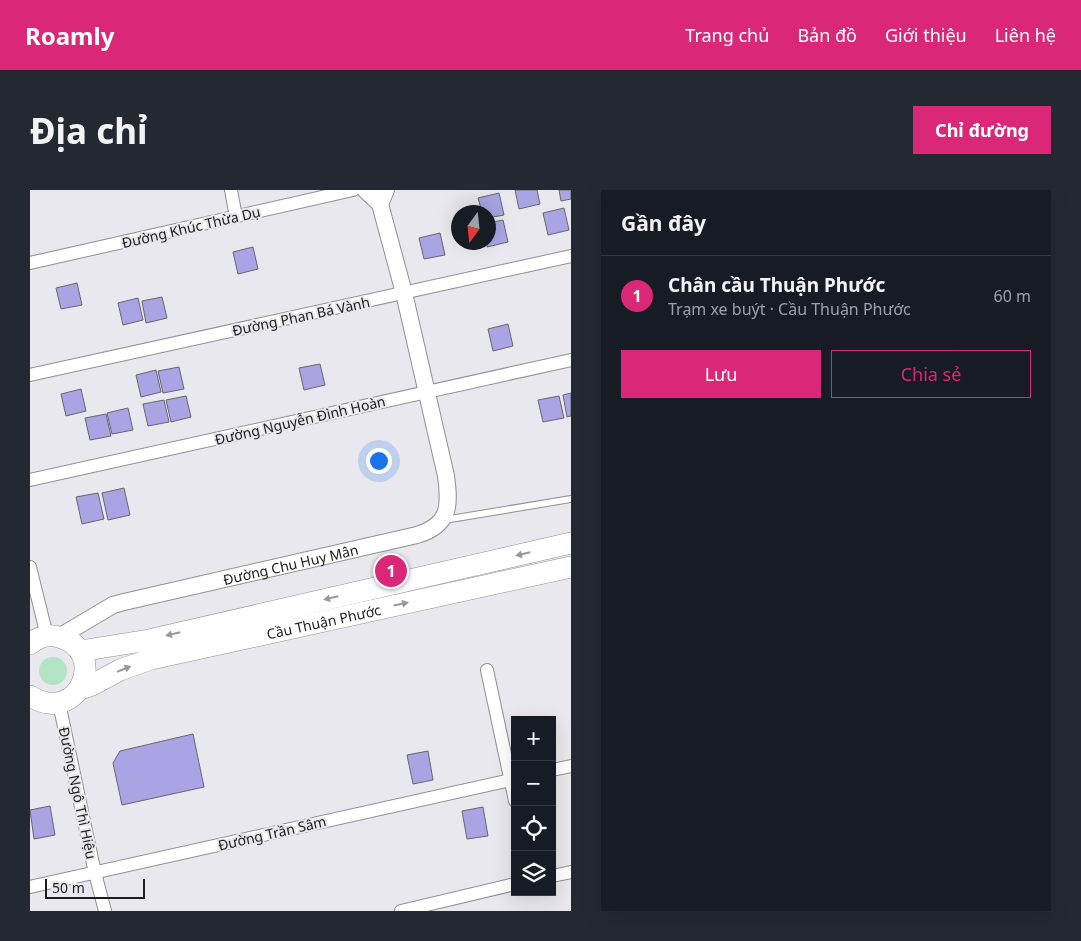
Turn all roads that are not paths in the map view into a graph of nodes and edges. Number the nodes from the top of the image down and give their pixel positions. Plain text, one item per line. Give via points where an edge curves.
1 (231, 190) edge
2 (353, 190) edge
3 (365, 190) edge
4 (383, 197) edge
5 (236, 217) junction
6 (571, 256) edge
7 (30, 263) edge
8 (404, 293) junction
9 (571, 360) edge
10 (30, 375) edge
11 (426, 392) junction
12 (30, 480) edge
13 (571, 500) edge
14 (443, 520) junction
15 (571, 543) edge
16 (30, 567) edge
17 (571, 567) edge
18 (45, 639) edge
19 (80, 651) junction
20 (488, 670) dead end
21 (80, 689) junction
22 (30, 696) edge
23 (59, 703) junction
24 (571, 766) edge
25 (556, 769) edge
26 (511, 774) edge
27 (511, 779) edge
28 (571, 872) edge
29 (95, 873) junction
30 (556, 875) edge
31 (511, 885) edge
32 (30, 887) edge
33 (105, 911) edge
34 (400, 911) edge

1 - 5 street
2 - 5 street, Đường Khúc Thừa Dụ
3 - 4 street
4 - 8 street
5 - 7 street, Đường Khúc Thừa Dụ
6 - 8 street, Đường Phan Bá Vành
8 - 10 street, Đường Phan Bá Vành
8 - 11 street
9 - 11 street, Đường Nguyễn Đình Hoàn
11 - 12 street, Đường Nguyễn Đình Hoàn
11 - 14 street via 449,496
13 - 14 lane
14 - 18 street, Đường Chu Huy Mân via 436,527 416,535 113,605
15 -> 19 main road, Cầu Thuận Phước via 149,640
16 - 18 street
21 -> 17 main road, Cầu Thuận Phước via 151,659
18 - 19 main road via 67,640
19 - 21 main road via 86,670
20 - 26 street
21 - 23 main road, Cầu Thuận Phước
22 - 23 main road via 49,704
23 - 29 street, Đường Ngô Thì Hiệu
24 - 25 street
27 - 29 street, Đường Trần Sâm
28 - 30 street
29 - 32 street, Đường Trần Sâm
29 - 33 street, Đường Ngô Thì Hiệu
31 - 34 street

